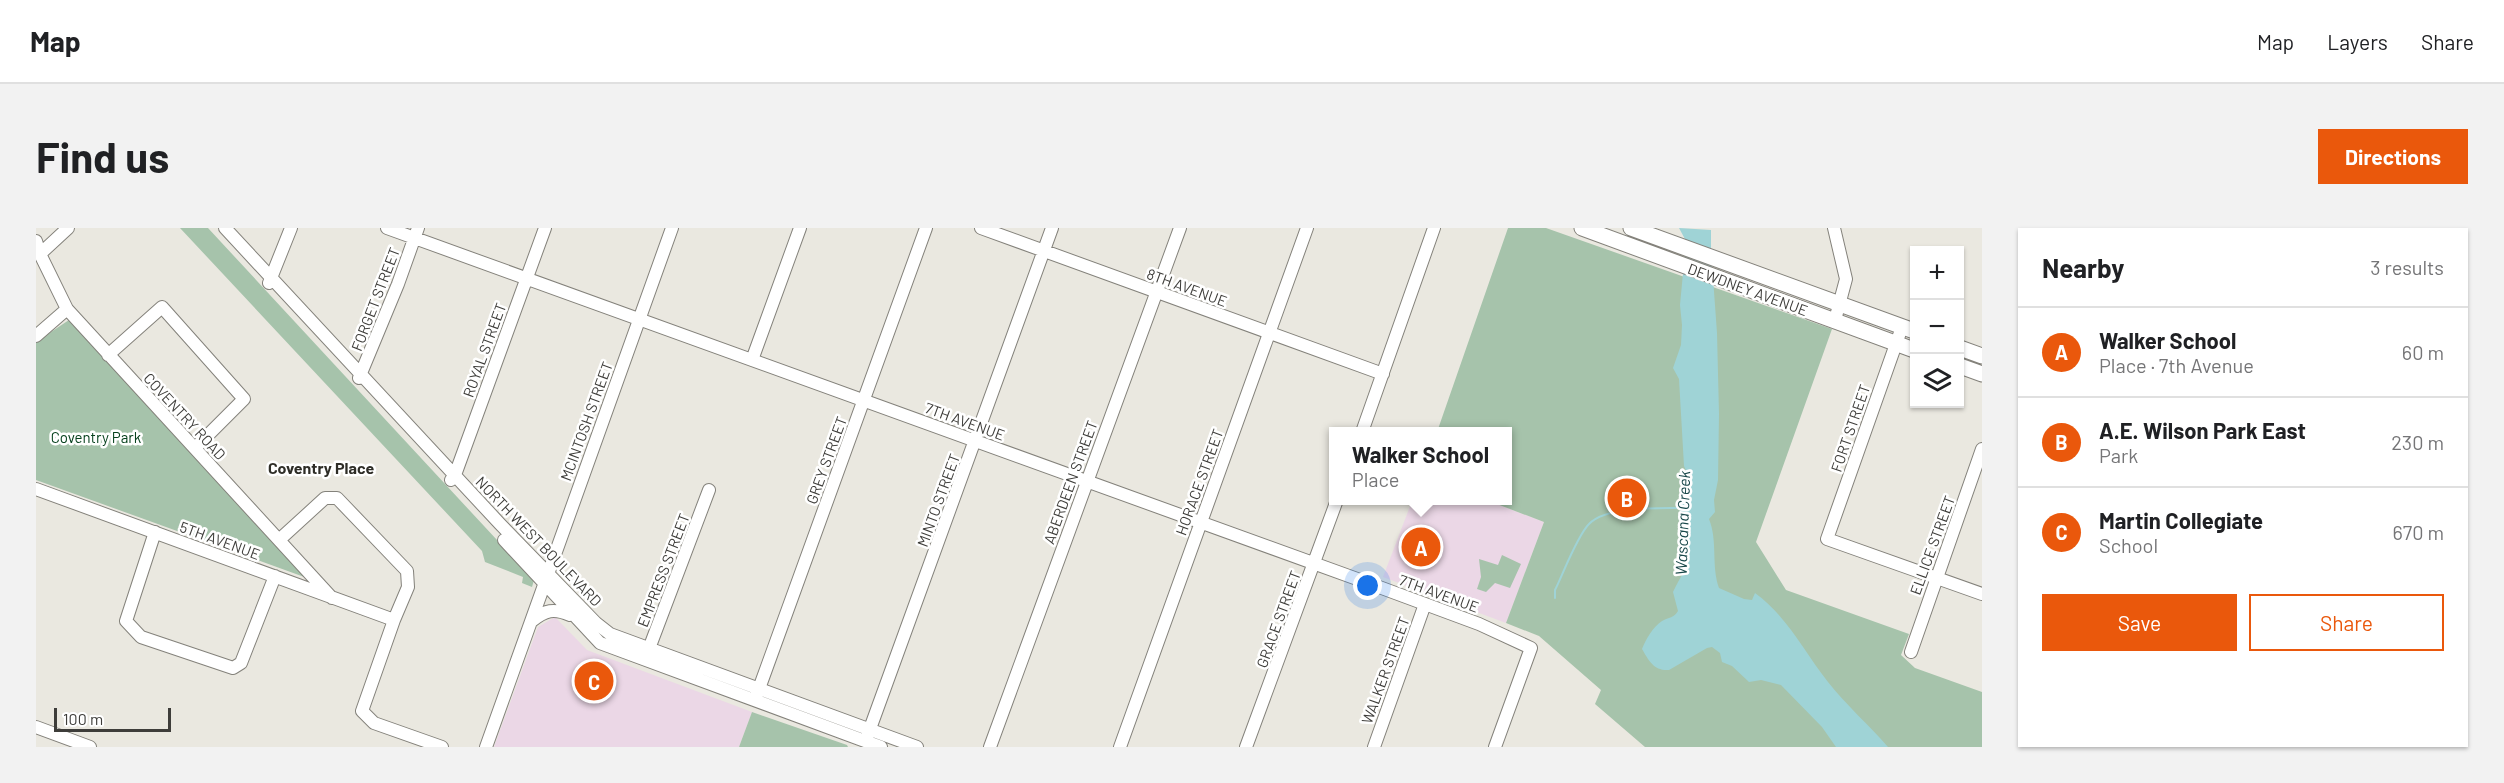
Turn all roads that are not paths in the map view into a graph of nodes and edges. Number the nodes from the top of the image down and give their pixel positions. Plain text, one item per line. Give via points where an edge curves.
1 (68, 228) edge
2 (216, 228) edge
3 (225, 228) edge
4 (291, 228) edge
5 (387, 228) edge
6 (545, 228) edge
7 (672, 228) edge
8 (800, 228) edge
9 (926, 228) edge
10 (981, 228) edge
11 (1052, 228) edge
12 (1180, 228) edge
13 (1307, 228) edge
14 (1434, 228) edge
15 (1582, 228) edge
16 (1631, 228) edge
17 (1834, 228) edge
18 (416, 233) edge
19 (36, 241) edge
20 (1044, 250) junction
21 (40, 254) junction
22 (526, 278) junction
23 (270, 281) junction
24 (1156, 291) junction
25 (1841, 304) junction
26 (67, 309) junction
27 (639, 319) junction
28 (1835, 320) junction
29 (1908, 329) edge
30 (1269, 332) junction
31 (36, 336) edge
32 (1896, 343) junction
33 (1910, 348) edge
34 (1964, 350) edge
35 (108, 355) junction
36 (1982, 356) edge
37 (752, 360) junction
38 (1964, 368) edge
39 (1383, 374) junction
40 (1982, 374) edge
41 (360, 377) junction
42 (864, 400) junction
43 (1364, 427) edge
44 (976, 441) junction
45 (195, 448) junction
46 (1982, 449) edge
47 (453, 478) junction
48 (1087, 481) junction
49 (36, 490) edge
50 (709, 490) dead end
51 (1336, 505) edge
52 (1201, 522) junction
53 (155, 532) junction
54 (279, 540) junction
55 (1314, 564) junction
56 (275, 576) junction
57 (1937, 578) junction
58 (546, 579) junction
59 (1982, 594) edge
60 (332, 598) junction
61 (1425, 604) junction
62 (573, 617) junction
63 (394, 620) junction
64 (529, 624) junction
65 (1911, 652) dead end
66 (646, 655) junction
67 (756, 695) junction
68 (36, 728) edge
69 (867, 740) edge
70 (90, 747) edge
71 (442, 747) edge
72 (486, 747) edge
73 (881, 747) edge
74 (917, 747) edge
75 (990, 747) edge
76 (1120, 747) edge
77 (1246, 747) edge
78 (1374, 747) edge
79 (1496, 747) edge

1 - 21 street
2 - 23 street, NORTH WEST BOULEVARD
3 - 23 street, NORTH WEST BOULEVARD
4 - 23 street
5 - 18 street, 7TH AVENUE
6 - 22 street, ROYAL STREET
7 - 27 street, MCINTOSH STREET
8 - 37 street
9 - 42 street, GREY STREET
10 - 20 street, 8TH AVENUE
11 - 20 street, MINTO STREET
12 - 24 street, ABERDEEN STREET
13 - 30 street, HORACE STREET
14 - 39 street
15 - 28 main road, DEWDNEY AVENUE
16 - 25 main road, DEWDNEY AVENUE
17 - 25 street via 1846,279
18 - 22 street, 7TH AVENUE
18 - 41 street, FORGET STREET
19 - 21 street, COVENTRY ROAD
20 - 24 street, 8TH AVENUE
20 - 44 street, MINTO STREET
21 - 26 street, COVENTRY ROAD
22 - 27 street, 7TH AVENUE
22 - 47 street, ROYAL STREET
23 - 41 street, NORTH WEST BOULEVARD
24 - 30 street, 8TH AVENUE
24 - 48 street, ABERDEEN STREET
25 - 28 street
25 - 29 main road, DEWDNEY AVENUE
26 - 31 street
26 - 35 street, COVENTRY ROAD
27 - 37 street, 7TH AVENUE
27 - 58 street, MCINTOSH STREET
28 - 32 main road, DEWDNEY AVENUE
29 - 32 street, FORT STREET
30 - 39 street, 8TH AVENUE
30 - 52 street, HORACE STREET
32 - 33 main road, DEWDNEY AVENUE
32 - 57 street, FORT STREET via 1827,539
34 - 36 main road
35 - 45 street, COVENTRY ROAD
35 - 45 street via 162,307 244,399
37 - 42 street, 7TH AVENUE
38 - 40 main road
39 - 43 street
41 - 47 street, NORTH WEST BOULEVARD
42 - 44 street, 7TH AVENUE
42 - 67 street, GREY STREET
44 - 48 street, 7TH AVENUE
44 - 69 street, MINTO STREET
45 - 54 street, COVENTRY ROAD
46 - 57 street, ELLICE STREET
47 - 58 street, NORTH WEST BOULEVARD
48 - 52 street, 7TH AVENUE
48 - 75 street, ABERDEEN STREET
49 - 53 street, 5TH AVENUE
50 - 66 street, EMPRESS STREET
51 - 55 street, GRACE STREET
52 - 55 street, 7TH AVENUE
52 - 76 street, HORACE STREET
53 - 56 street, 5TH AVENUE
53 - 56 street via 126,621 141,637 233,668 241,663
54 - 60 street, COVENTRY ROAD
54 - 63 street via 325,498 337,498 407,570 408,587
55 - 61 street, 7TH AVENUE
55 - 77 street, GRACE STREET
56 - 60 street, 5TH AVENUE
57 - 59 street
57 - 65 street, ELLICE STREET
58 - 62 street, NORTH WEST BOULEVARD
58 - 64 street, MCINTOSH STREET
58 - 66 street, NORTH WEST BOULEVARD via 610,634
60 - 63 street, 5TH AVENUE
61 - 78 street, WALKER STREET
61 - 79 street, 7TH AVENUE via 1531,648
62 - 64 street via 558,610 543,612
62 - 66 street, NORTH WEST BOULEVARD via 600,643
63 - 71 street via 362,711 374,723
64 - 72 street, MCINTOSH STREET
66 - 67 street, NORTH WEST BOULEVARD
67 - 69 street, NORTH WEST BOULEVARD
68 - 70 street
69 - 73 street, NORTH WEST BOULEVARD
69 - 74 street, NORTH WEST BOULEVARD

